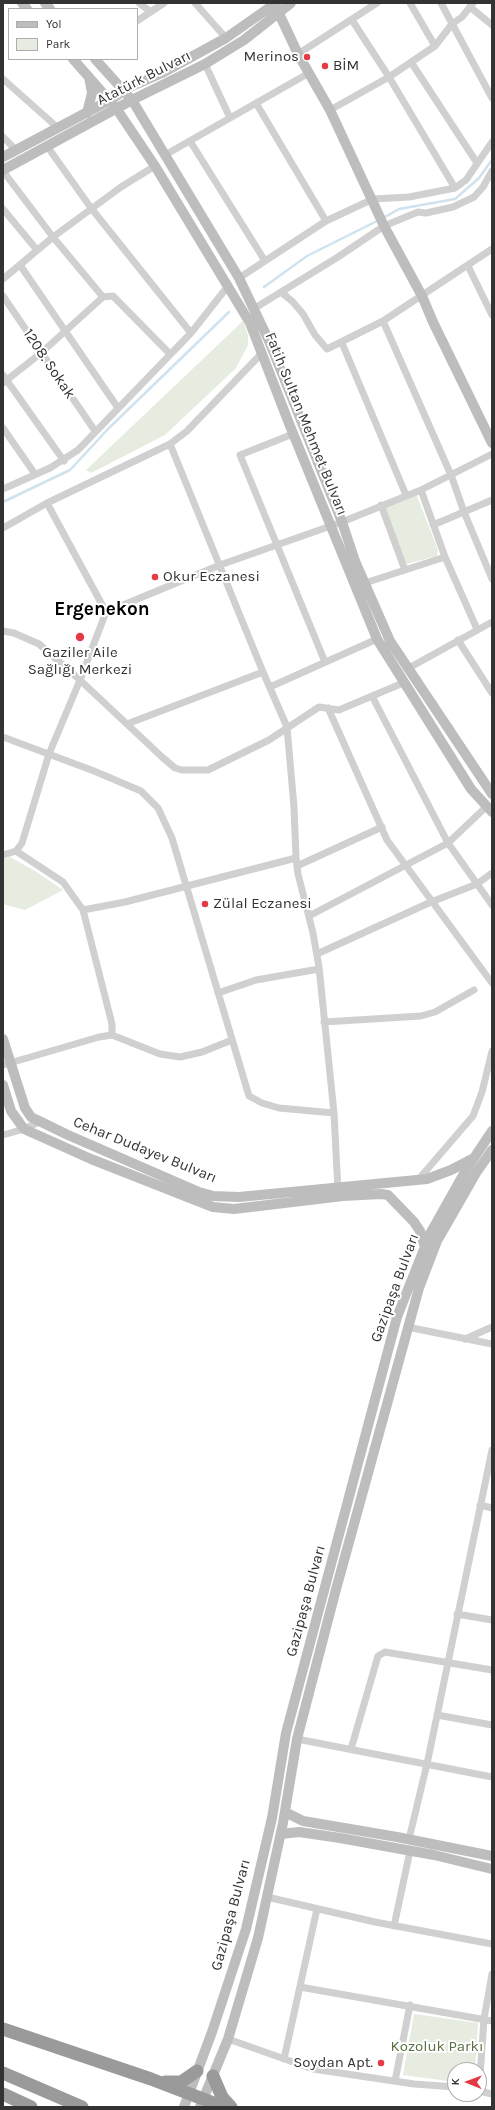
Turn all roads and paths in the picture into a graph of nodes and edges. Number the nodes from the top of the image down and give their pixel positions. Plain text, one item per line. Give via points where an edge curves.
1 (139, 3) edge
2 (164, 3) edge
3 (195, 3) edge
4 (291, 3) edge
5 (377, 3) edge
6 (410, 3) edge
7 (441, 3) edge
8 (471, 5) edge
9 (276, 6) edge
10 (151, 12) junction
11 (138, 20) edge
12 (352, 20) junction
13 (452, 24) junction
14 (492, 25) edge
15 (226, 38) junction
16 (435, 46) junction
17 (298, 54) junction
18 (74, 60) edge
19 (96, 60) edge
20 (411, 62) junction
21 (205, 64) junction
22 (309, 73) junction
23 (88, 75) junction
24 (389, 77) junction
25 (3, 79) edge
26 (124, 92) junction
27 (492, 98) edge
28 (132, 100) junction
29 (256, 103) junction
30 (113, 104) junction
31 (330, 110) junction
32 (87, 113) junction
33 (230, 118) junction
34 (58, 128) junction
35 (3, 137) edge
36 (190, 141) junction
37 (492, 142) edge
38 (47, 146) junction
39 (16, 150) junction
40 (165, 155) junction
41 (3, 157) edge
42 (477, 163) junction
43 (155, 166) junction
44 (3, 170) edge
45 (492, 171) edge
46 (455, 188) junction
47 (373, 200) junction
48 (91, 208) junction
49 (3, 209) edge
50 (326, 221) junction
51 (384, 226) junction
52 (53, 238) junction
53 (492, 249) edge
54 (37, 250) junction
55 (265, 261) junction
56 (20, 264) junction
57 (468, 266) junction
58 (239, 278) junction
59 (3, 279) edge
60 (228, 286) junction
61 (281, 292) junction
62 (3, 296) edge
63 (422, 296) junction
64 (102, 297) junction
65 (255, 308) junction
66 (492, 315) edge
67 (382, 321) junction
68 (65, 330) junction
69 (190, 333) junction
70 (342, 343) junction
71 (41, 353) junction
72 (262, 353) junction
73 (170, 354) junction
74 (4, 380) edge
75 (118, 408) junction
76 (3, 428) edge
77 (96, 431) junction
78 (293, 434) junction
79 (6, 437) edge
80 (492, 443) edge
81 (170, 444) junction
82 (492, 454) edge
83 (64, 461) junction
84 (35, 474) junction
85 (451, 474) junction
86 (3, 489) edge
87 (421, 490) junction
88 (406, 495) junction
89 (492, 500) edge
90 (47, 503) junction
91 (381, 505) junction
92 (464, 512) junction
93 (342, 522) junction
94 (433, 525) junction
95 (330, 526) junction
96 (3, 528) edge
97 (276, 546) junction
98 (445, 557) junction
99 (220, 565) junction
100 (489, 565) edge
101 (405, 570) junction
102 (492, 579) edge
103 (365, 583) junction
104 (106, 612) junction
105 (492, 622) edge
106 (477, 629) junction
107 (3, 631) edge
108 (377, 639) junction
109 (458, 640) junction
110 (325, 662) junction
111 (407, 669) junction
112 (263, 672) junction
113 (80, 680) junction
114 (404, 683) junction
115 (270, 687) junction
116 (492, 692) edge
117 (372, 696) junction
118 (328, 708) junction
119 (127, 724) junction
120 (287, 727) junction
121 (3, 737) edge
122 (48, 754) junction
123 (492, 794) edge
124 (489, 809) edge
125 (382, 828) junction
126 (448, 843) junction
127 (16, 851) junction
128 (3, 855) edge
129 (296, 862) junction
130 (406, 866) junction
131 (492, 873) edge
132 (477, 884) junction
133 (187, 886) junction
134 (431, 902) junction
135 (492, 905) edge
136 (83, 910) junction
137 (309, 916) junction
138 (316, 954) junction
139 (319, 969) junction
140 (492, 983) edge
141 (474, 990) dead end
142 (218, 993) junction
143 (324, 1022) junction
144 (112, 1036) junction
145 (3, 1039) edge
146 (232, 1040) junction
147 (492, 1051) edge
148 (6, 1064) edge
149 (3, 1085) edge
150 (334, 1113) junction
151 (39, 1122) junction
152 (24, 1129) junction
153 (492, 1130) edge
154 (3, 1135) edge
155 (492, 1150) edge
156 (474, 1158) junction
157 (418, 1180) junction
158 (338, 1186) junction
159 (338, 1197) junction
160 (425, 1247) junction
161 (407, 1327) junction
162 (492, 1327) edge
163 (466, 1338) junction
164 (492, 1344) edge
165 (492, 1450) edge
166 (480, 1505) junction
167 (492, 1508) edge
168 (457, 1614) junction
169 (492, 1620) edge
170 (448, 1662) junction
171 (492, 1670) edge
172 (437, 1715) junction
173 (492, 1726) edge
174 (297, 1739) junction
175 (351, 1749) junction
176 (427, 1764) junction
177 (492, 1777) edge
178 (285, 1812) junction
179 (281, 1834) junction
180 (409, 1839) junction
181 (410, 1851) junction
182 (492, 1856) edge
183 (492, 1869) edge
184 (267, 1897) junction
185 (317, 1909) junction
186 (394, 1926) junction
187 (492, 1944) edge
188 (492, 1974) edge
189 (300, 1987) junction
190 (410, 2005) junction
191 (488, 2020) edge
192 (3, 2029) edge
193 (228, 2039) junction
194 (284, 2059) junction
195 (483, 2062) edge
196 (198, 2071) junction
197 (3, 2073) edge
198 (213, 2076) junction
199 (151, 2079) junction
200 (395, 2081) junction
201 (447, 2086) edge
202 (3, 2094) edge
203 (189, 2094) junction
204 (201, 2103) edge
205 (31, 2107) edge
206 (82, 2107) edge
207 (184, 2107) edge
208 (224, 2107) edge
209 (230, 2107) edge

1 - 10 street
2 - 10 street
3 - 15 street
4 - 9 street, Atatürk Bulvarı
5 - 12 street
6 - 16 street
7 - 13 street
8 - 13 street via 462,17
8 - 14 street
9 - 15 street, Atatürk Bulvarı
9 - 17 street
9 - 21 street, Atatürk Bulvarı via 244,40
10 - 11 street
12 - 17 street
12 - 24 street
13 - 16 street
13 - 27 street
15 - 26 street, Atatürk Bulvarı
16 - 20 street
17 - 22 street
18 - 23 street, Fatih Sultan Mehmet Bulvarı
19 - 26 street, Fatih Sultan Mehmet Bulvarı
20 - 24 street
20 - 42 street
21 - 28 street, Atatürk Bulvarı
21 - 33 street
22 - 29 street
22 - 31 street
23 - 30 street, Fatih Sultan Mehmet Bulvarı
23 - 32 street via 92,88
24 - 31 street
24 - 46 street
25 - 34 street
26 - 28 street, Fatih Sultan Mehmet Bulvarı
26 - 30 street, Atatürk Bulvarı
28 - 30 street, Atatürk Bulvarı
28 - 40 street, Fatih Sultan Mehmet Bulvarı
29 - 33 street
29 - 50 street
30 - 32 street, Atatürk Bulvarı
30 - 38 street, Atatürk Bulvarı
30 - 43 street, Fatih Sultan Mehmet Bulvarı
31 - 47 street
32 - 34 street, Atatürk Bulvarı
33 - 36 street
34 - 39 street, Atatürk Bulvarı
35 - 39 street
36 - 40 street
36 - 55 street
37 - 42 street
38 - 44 street, Atatürk Bulvarı
38 - 48 street
39 - 41 street, Atatürk Bulvarı
40 - 58 street, Fatih Sultan Mehmet Bulvarı
42 - 46 street via 466,180
43 - 48 street
43 - 60 street, Fatih Sultan Mehmet Bulvarı
44 - 52 street
45 - 51 street via 483,187 470,199 453,207 426,213 418,212
46 - 47 street via 409,198
47 - 50 street
47 - 51 street
48 - 52 street
48 - 69 street
49 - 54 street
50 - 55 street
51 - 61 street
51 - 63 street
52 - 54 street
52 - 64 street
53 - 57 street
54 - 56 street
55 - 58 street
56 - 59 street
56 - 68 street
57 - 63 street
57 - 66 street
58 - 65 street, Fatih Sultan Mehmet Bulvarı
60 - 69 street
60 - 72 street, Fatih Sultan Mehmet Bulvarı via 250,323
61 - 65 street
61 - 70 street via 293,302 327,349
62 - 71 street, 1208. Sokak
63 - 67 street
63 - 80 street
64 - 68 street
64 - 73 street via 113,296
65 - 93 street, Fatih Sultan Mehmet Bulvarı
67 - 70 street
67 - 85 street
68 - 71 street
68 - 75 street
69 - 73 street
70 - 88 street
71 - 74 street
71 - 77 street, 1208. Sokak
72 - 78 street, Fatih Sultan Mehmet Bulvarı
72 - 81 street via 187,431
73 - 75 street
74 - 83 street
75 - 77 street
76 - 79 street
77 - 83 street
78 - 95 street, Fatih Sultan Mehmet Bulvarı
78 - 97 street via 240,455
79 - 84 street
81 - 90 street
81 - 99 street
82 - 85 street
83 - 84 street
84 - 86 street
85 - 87 street
85 - 92 street
87 - 88 street
87 - 94 street
88 - 91 street
89 - 92 street
90 - 96 street
90 - 104 street
91 - 93 street
91 - 101 street
92 - 94 street
92 - 100 street
93 - 95 street
93 - 103 street, Fatih Sultan Mehmet Bulvarı
94 - 98 street
95 - 97 street
95 - 108 street, Fatih Sultan Mehmet Bulvarı
97 - 99 street
97 - 110 street
98 - 101 street
98 - 106 street
99 - 104 street
99 - 112 street
100 - 102 street
101 - 103 street
103 - 111 street, Fatih Sultan Mehmet Bulvarı via 390,642
104 - 113 street
105 - 106 street
106 - 109 street
107 - 113 street via 39,644
108 - 110 street
108 - 114 street, Fatih Sultan Mehmet Bulvarı
109 - 111 street
109 - 116 street
110 - 115 street
111 - 123 street, Fatih Sultan Mehmet Bulvarı
112 - 115 street
112 - 119 street
113 - 119 street
113 - 122 street
114 - 117 street
114 - 124 street, Fatih Sultan Mehmet Bulvarı via 471,789
115 - 120 street
117 - 118 street via 339,710
117 - 126 street
118 - 120 street via 319,707
118 - 125 street
119 - 120 street via 175,768 191,771 208,770 269,740
120 - 129 street
121 - 122 street
122 - 127 street via 22,843
122 - 133 street via 141,791 158,808 172,838
124 - 126 street
125 - 129 street
125 - 130 street via 387,840
126 - 130 street
126 - 132 street
127 - 128 street
127 - 136 street via 63,882
129 - 133 street
129 - 137 street
130 - 134 street
130 - 137 street
131 - 132 street
132 - 134 street
132 - 135 street
133 - 136 street
133 - 142 street
134 - 138 street
134 - 140 street
136 - 144 street via 112,1024
137 - 138 street
138 - 139 street
139 - 142 street via 256,980
139 - 143 street
141 - 143 street via 435,1012 421,1016
142 - 146 street
143 - 150 street
144 - 146 street via 160,1054 180,1057 202,1052
144 - 148 street via 99,1037
145 - 148 street, Cehar Dudayev Bulvarı
146 - 150 street via 249,1096 279,1108
147 - 157 street via 473,1116
148 - 151 street, Cehar Dudayev Bulvarı via 25,1108 31,1117
149 - 152 street via 11,1111
150 - 158 street
151 - 152 street
151 - 158 street, Cehar Dudayev Bulvarı via 213,1196 239,1197
152 - 154 street
152 - 159 street, Cehar Dudayev Bulvarı via 91,1159 213,1207 234,1209
153 - 156 street, Gazipaşa Bulvarı
155 - 161 street, Gazipaşa Bulvarı via 437,1241
156 - 157 street, Cehar Dudayev Bulvarı via 451,1170
156 - 160 street, Gazipaşa Bulvarı
157 - 158 street, Cehar Dudayev Bulvarı
158 - 159 street
159 - 160 street, Cehar Dudayev Bulvarı via 388,1195 414,1222
160 - 196 street, Gazipaşa Bulvarı via 397,1317 288,1726 272,1818 246,1929
161 - 163 street
161 - 174 street, Gazipaşa Bulvarı
162 - 163 street
163 - 164 street
165 - 166 street
166 - 167 street
166 - 168 street
168 - 169 street
168 - 170 street
170 - 171 street
170 - 172 street
170 - 175 street via 385,1652 378,1656
172 - 173 street
172 - 176 street
174 - 175 street
174 - 178 street, Gazipaşa Bulvarı
175 - 176 street
176 - 177 street
176 - 180 street
178 - 179 street, Gazipaşa Bulvarı
178 - 180 street via 303,1821
179 - 181 street via 299,1832
179 - 184 street, Gazipaşa Bulvarı
180 - 182 street
181 - 183 street
181 - 186 street
184 - 185 street
184 - 193 street, Gazipaşa Bulvarı via 258,1938
185 - 186 street
185 - 189 street
186 - 187 street
188 - 191 street
189 - 190 street
189 - 194 street
190 - 191 street
190 - 200 street
191 - 195 street
192 - 199 highway
193 - 194 street
193 - 198 street, Gazipaşa Bulvarı
194 - 200 street via 313,2069
196 - 199 highway via 181,2082 170,2083
196 - 203 street, Gazipaşa Bulvarı
197 - 206 highway
198 - 204 street, Gazipaşa Bulvarı
198 - 209 highway via 222,2097
199 - 203 highway
200 - 201 street
202 - 205 highway
203 - 204 highway
203 - 207 street, Gazipaşa Bulvarı
204 - 208 highway

